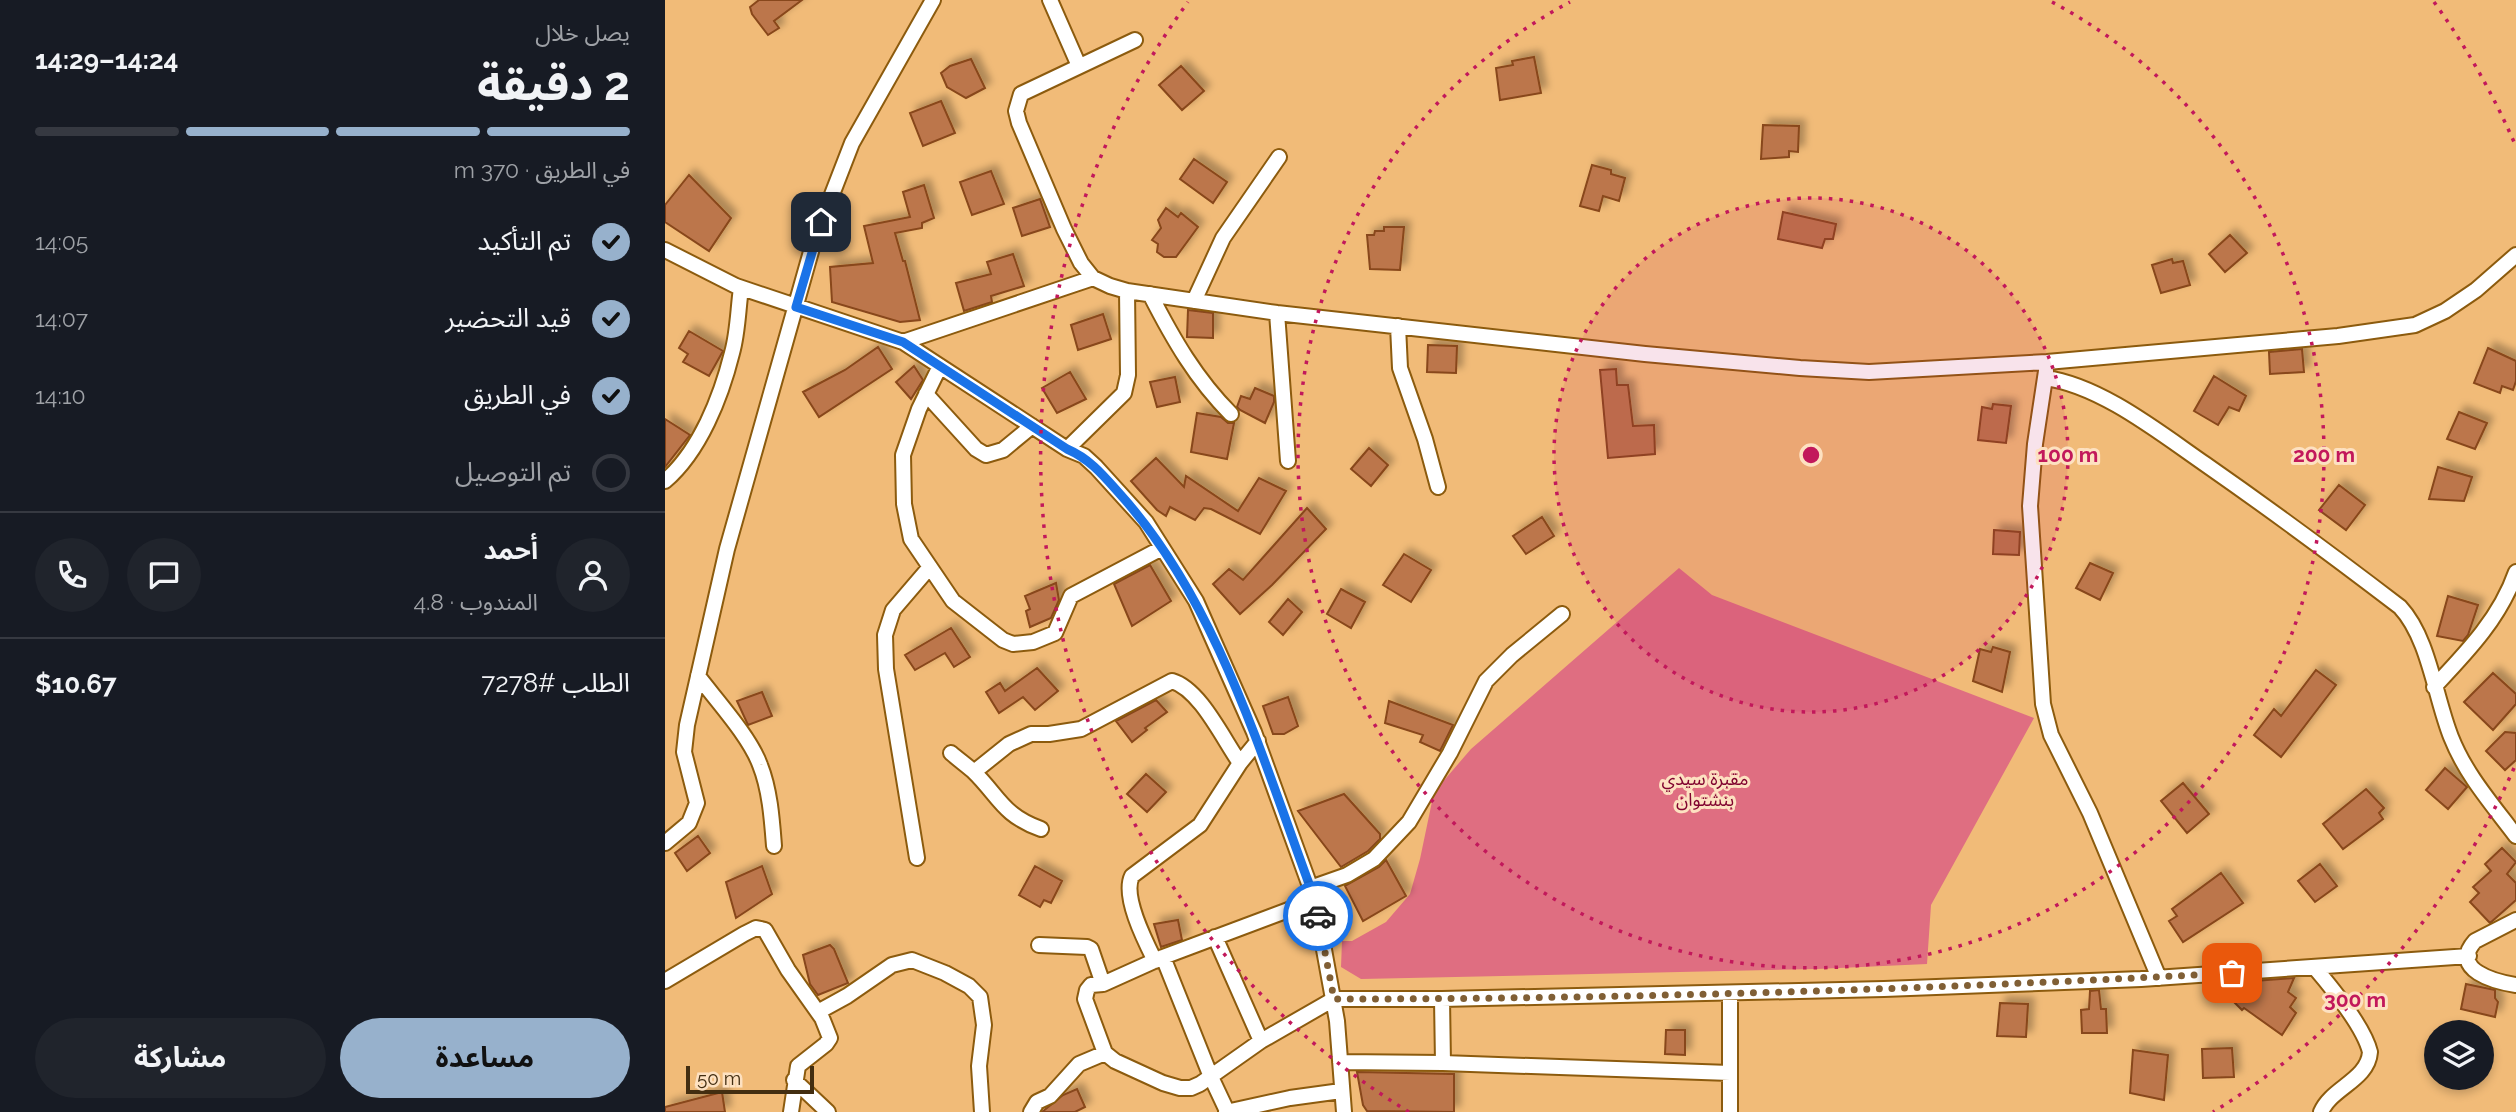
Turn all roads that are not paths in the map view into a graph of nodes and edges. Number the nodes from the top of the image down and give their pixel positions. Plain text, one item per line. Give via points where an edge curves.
1 (933, 0) edge
2 (1050, 0) edge
3 (1135, 40) dead end
4 (1079, 66) junction
5 (1279, 157) dead end
6 (665, 250) edge
7 (2516, 255) edge
8 (1093, 278) junction
9 (745, 289) junction
10 (1127, 291) junction
11 (1150, 294) junction
12 (1194, 301) junction
13 (796, 307) junction
14 (1277, 313) junction
15 (1398, 326) junction
16 (903, 342) junction
17 (940, 366) junction
18 (2046, 370) junction
19 (926, 394) junction
20 (1231, 414) dead end
21 (1032, 426) junction
22 (1067, 449) junction
23 (1288, 461) dead end
24 (665, 481) edge
25 (1439, 487) dead end
26 (1162, 548) junction
27 (929, 568) junction
28 (2516, 572) edge
29 (1562, 614) dead end
30 (698, 676) junction
31 (2434, 687) junction
32 (1258, 741) junction
33 (951, 753) dead end
34 (1240, 763) junction
35 (974, 772) junction
36 (1041, 829) dead end
37 (2516, 836) edge
38 (665, 843) edge
39 (774, 846) dead end
40 (917, 858) dead end
41 (1313, 894) junction
42 (2516, 920) edge
43 (1215, 937) junction
44 (1039, 944) dead end
45 (2469, 956) junction
46 (1159, 959) junction
47 (2315, 968) junction
48 (2159, 978) junction
49 (665, 981) edge
50 (1103, 984) junction
51 (2516, 985) edge
52 (1730, 993) junction
53 (1334, 999) junction
54 (1442, 999) junction
55 (818, 1012) junction
56 (1261, 1041) junction
57 (1105, 1053) junction
58 (1339, 1062) junction
59 (1443, 1063) junction
60 (1730, 1073) junction
61 (1211, 1077) junction
62 (794, 1080) junction
63 (1341, 1091) junction
64 (791, 1112) edge
65 (828, 1112) edge
66 (982, 1112) edge
67 (1031, 1112) edge
68 (1226, 1112) edge
69 (1344, 1112) edge
70 (1730, 1112) edge
71 (2321, 1112) edge

1 - 13 street via 852,143 814,242
2 - 4 street
3 - 4 street
4 - 8 street via 1021,94 1016,111 1064,229
5 - 12 street via 1223,238
6 - 9 street
7 - 18 street via 2445,312 2415,325
8 - 10 street
8 - 16 street
9 - 13 street
9 - 24 street via 733,352 711,416 679,469
10 - 11 street
10 - 22 street via 1124,393
11 - 12 street
11 - 20 street via 1206,389
12 - 14 street
13 - 16 street
13 - 30 street via 727,549
14 - 15 street
14 - 23 street
15 - 18 street via 1645,354 1855,371
15 - 25 street via 1400,368
16 - 17 street
17 - 19 street
17 - 21 street
18 - 31 street via 2164,436 2400,607 2419,638
18 - 48 street via 2030,506 2043,704 2051,735
19 - 21 street via 986,455 1003,450
19 - 27 street via 904,455 903,480 911,539
21 - 22 street
22 - 26 street via 1096,467
26 - 27 street via 1071,596 1055,633 1033,642 1003,640 953,601
26 - 32 street via 1196,600
27 - 40 street via 893,610 885,635 886,669
28 - 31 street via 2497,614
29 - 41 street via 1486,681 1409,822 1374,859
30 - 38 street via 684,752 697,803 689,823
30 - 39 street via 760,765
31 - 37 street via 2464,764
32 - 34 street
32 - 41 street
33 - 35 street
34 - 35 street via 1198,698 1172,681 1081,729 1031,734 1009,744
34 - 46 street via 1199,825 1129,882 1135,914
35 - 36 street via 1008,812
41 - 43 street
41 - 53 street
42 - 45 street via 2475,941
43 - 46 street
43 - 56 street
44 - 50 street via 1087,947
45 - 47 street
45 - 51 street via 2481,976
46 - 50 street
46 - 61 street
47 - 48 street
47 - 71 street via 2370,1052 2365,1068 2327,1101
48 - 52 street
49 - 55 street via 761,928
50 - 57 street via 1091,985 1085,999
52 - 54 street
52 - 60 street
53 - 54 street
53 - 56 street
53 - 58 street
54 - 59 street
55 - 62 street via 829,1038 798,1066
55 - 66 street via 892,965 912,960 969,986 980,998 984,1025 979,1066
56 - 61 street
57 - 61 street via 1122,1066 1180,1088 1191,1088
57 - 67 street via 1079,1064
58 - 59 street
58 - 63 street
59 - 60 street
60 - 70 street
61 - 68 street
62 - 64 street
62 - 65 street
63 - 68 street
63 - 69 street

